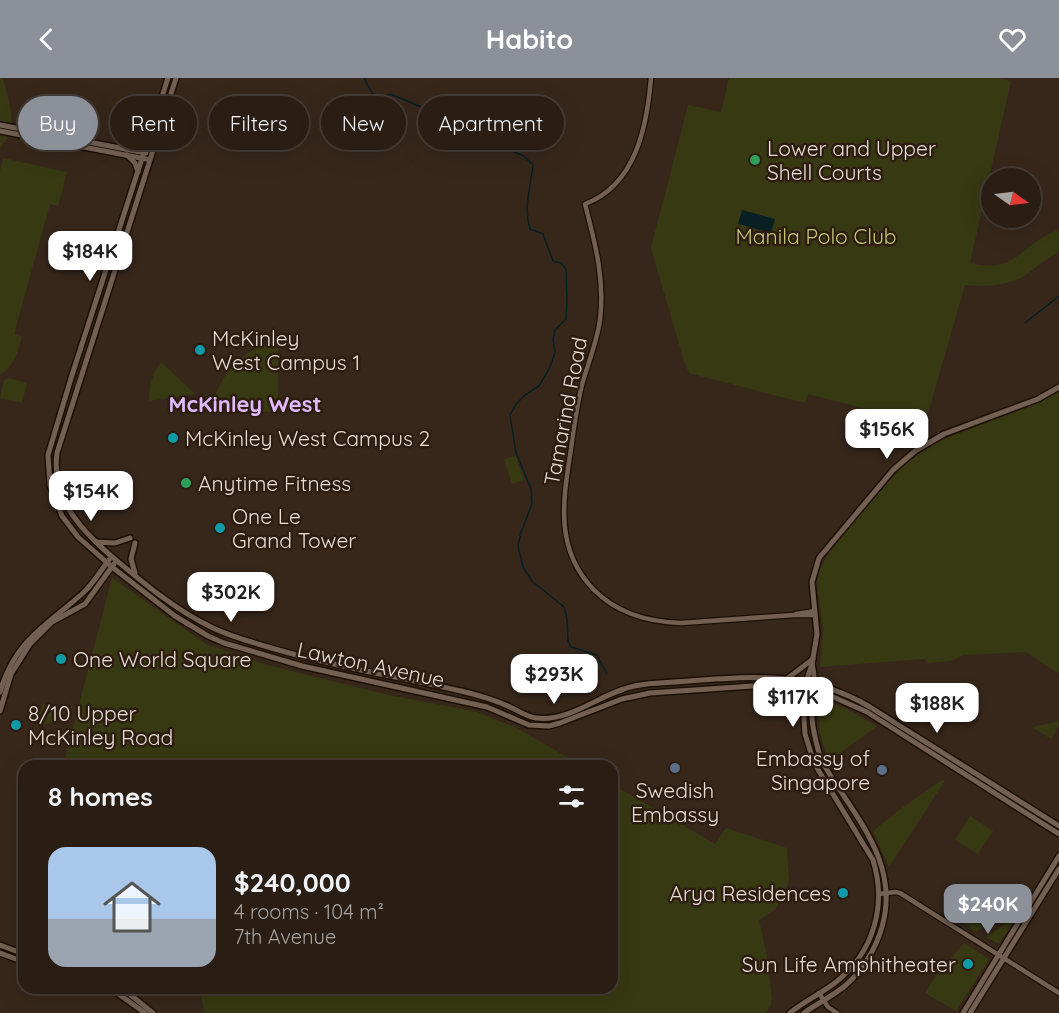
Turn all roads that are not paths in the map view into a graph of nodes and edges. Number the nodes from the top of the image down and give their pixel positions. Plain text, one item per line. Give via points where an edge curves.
1 (168, 78) edge
2 (176, 78) edge
3 (651, 78) edge
4 (162, 96) edge
5 (0, 125) edge
6 (18, 129) edge
7 (0, 131) edge
8 (18, 134) edge
9 (98, 146) edge
10 (131, 150) edge
11 (145, 150) edge
12 (127, 152) junction
13 (144, 155) junction
14 (151, 158) junction
15 (138, 172) junction
16 (1059, 387) edge
17 (130, 538) dead end
18 (94, 542) junction
19 (135, 543) dead end
20 (115, 559) junction
21 (109, 565) junction
22 (142, 582) junction
23 (815, 613) junction
24 (812, 662) junction
25 (788, 678) junction
26 (806, 682) junction
27 (814, 688) junction
28 (805, 689) junction
29 (0, 692) edge
30 (0, 711) edge
31 (1059, 826) edge
32 (1059, 834) edge
33 (1059, 856) edge
34 (1059, 869) edge
35 (888, 892) junction
36 (879, 894) junction
37 (0, 945) edge
38 (18, 952) edge
39 (0, 953) edge
40 (1001, 956) junction
41 (18, 960) edge
42 (819, 993) junction
43 (1059, 993) edge
44 (118, 994) edge
45 (129, 994) edge
46 (823, 1000) junction
47 (145, 1013) edge
48 (153, 1013) edge
49 (789, 1013) edge
50 (804, 1013) edge
51 (837, 1013) edge
52 (963, 1013) edge
53 (970, 1013) edge

1 - 4 main road, Lawton Avenue
2 - 14 main road, Lawton Avenue
3 - 23 street, Tamarind Road via 645,125 629,166 609,191 585,204 599,258 602,292 600,322 579,404 564,502 569,550 579,572 602,598 648,620 681,623
5 - 6 main road
7 - 8 main road
9 - 12 main road
10 - 12 main road
11 - 13 main road, Lawton Avenue
12 - 13 main road
12 - 15 main road
13 - 14 main road
13 - 15 main road, Lawton Avenue
14 - 18 main road, Lawton Avenue via 56,460 58,484 67,507
15 - 21 main road, Lawton Avenue via 48,455 50,485 62,516
16 - 23 main road via 1038,399 944,434 907,458 819,558 812,582
17 - 18 main road via 115,543
18 - 20 main road, Lawton Avenue
19 - 22 main road via 131,563
20 - 21 main road
20 - 22 main road, Lawton Avenue
21 - 28 main road, Lawton Avenue via 175,616 224,643 302,666 478,704 529,725 549,726 650,693 749,685
21 - 29 main road via 29,639 9,669
21 - 30 main road via 85,604 52,622 30,644 11,674
22 - 25 main road, Lawton Avenue via 178,608 226,634 296,655 463,691 531,717 559,716 635,686 748,676
23 - 24 main road via 817,634
24 - 25 main road
24 - 26 main road
24 - 27 main road
25 - 26 main road
26 - 27 main road
26 - 28 main road
27 - 28 main road
27 - 31 main road via 844,693 870,707
27 - 32 main road via 867,712
27 - 35 main road via 814,733 822,760 880,857
28 - 36 main road via 808,748 868,850 876,869
33 - 40 main road
34 - 40 main road
35 - 36 street
35 - 40 street via 900,893
35 - 46 main road via 884,922 874,948 848,983
36 - 42 main road via 876,920 867,944 843,975
37 - 38 main road
39 - 41 main road
40 - 43 street
40 - 52 main road
40 - 53 main road
42 - 46 street
42 - 49 main road
44 - 47 main road
45 - 48 main road
46 - 50 main road
46 - 51 street

